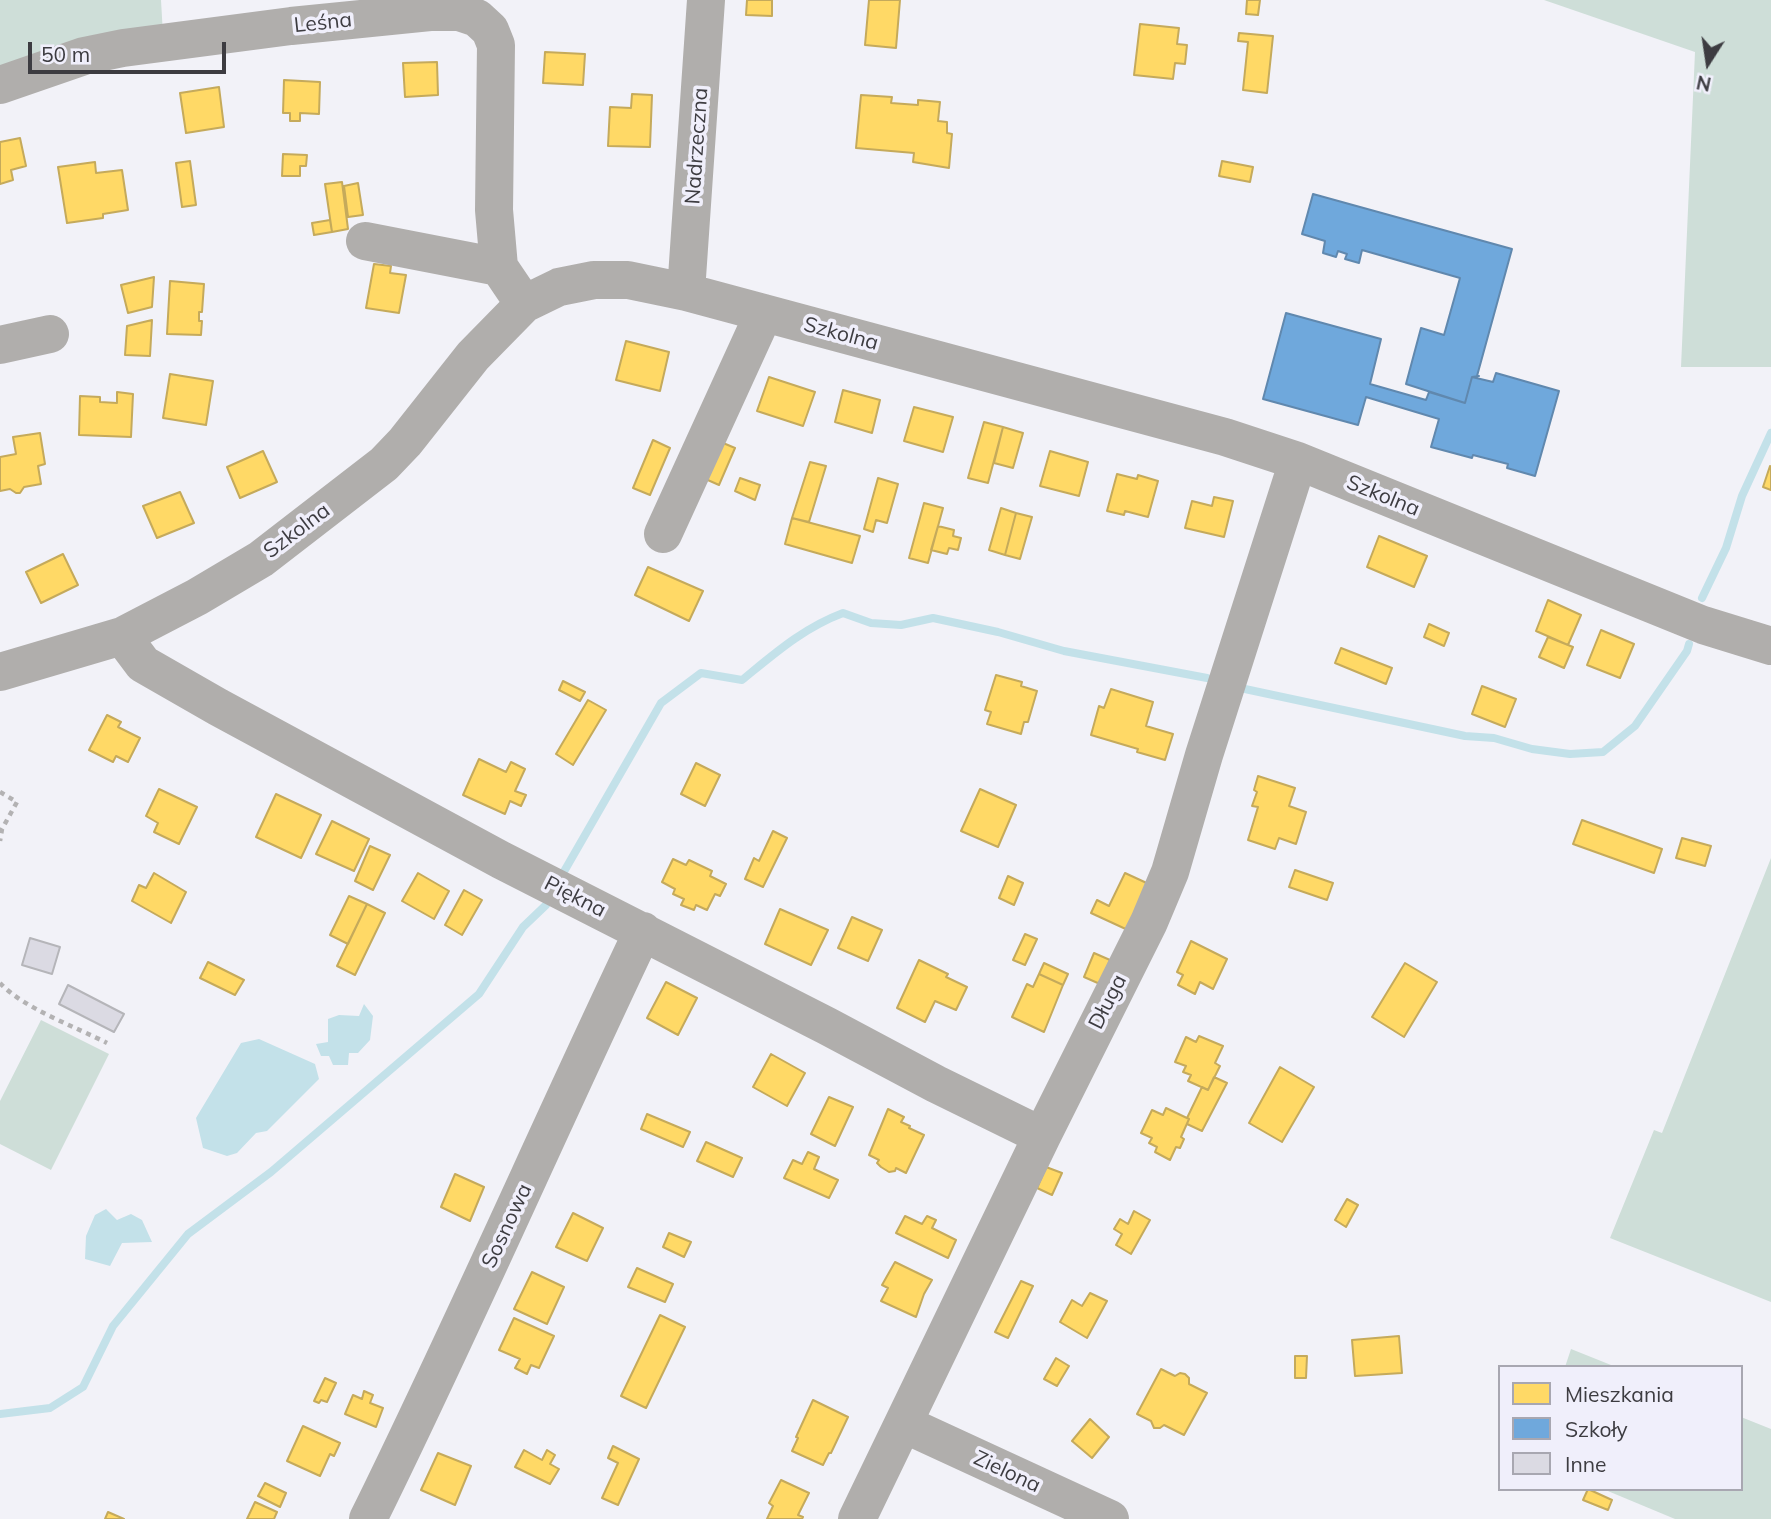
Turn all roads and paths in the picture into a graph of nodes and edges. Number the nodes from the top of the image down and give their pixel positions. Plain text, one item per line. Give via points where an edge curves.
1 (706, 0) edge
2 (0, 86) edge
3 (365, 241) dead end
4 (499, 267) junction
5 (686, 292) junction
6 (524, 304) junction
7 (764, 313) junction
8 (50, 334) dead end
9 (0, 345) edge
10 (1298, 461) junction
11 (663, 534) dead end
12 (122, 636) junction
13 (1771, 646) edge
14 (0, 672) edge
15 (0, 792) edge
16 (0, 841) edge
17 (643, 931) junction
18 (0, 983) edge
19 (107, 1043) dead end
20 (1042, 1136) junction
21 (904, 1424) junction
22 (368, 1519) edge
23 (858, 1519) edge
24 (1110, 1519) edge

1 - 5 street, Nadrzeczna
2 - 4 street, Leśna via 84,56 123,48 430,12 459,12 477,18 490,30 496,45 494,209
3 - 4 street
4 - 6 street, Leśna
5 - 6 street, Szkolna via 628,280 594,280 559,287
5 - 7 street, Szkolna
6 - 12 street, Szkolna via 473,356 405,442 361,483 261,559
7 - 10 street, Szkolna via 1225,437
7 - 11 street
8 - 9 street
10 - 13 street, Szkolna via 1703,625
10 - 20 street, Długa via 1170,872
12 - 14 street, Szkolna
12 - 17 street, Piękna via 143,664 218,707
15 - 16 path via 16,802
17 - 20 street, Piękna
17 - 22 street, Sosnowa
18 - 19 path via 13,995
20 - 21 street, Długa
21 - 23 street, Długa
21 - 24 street, Zielona

